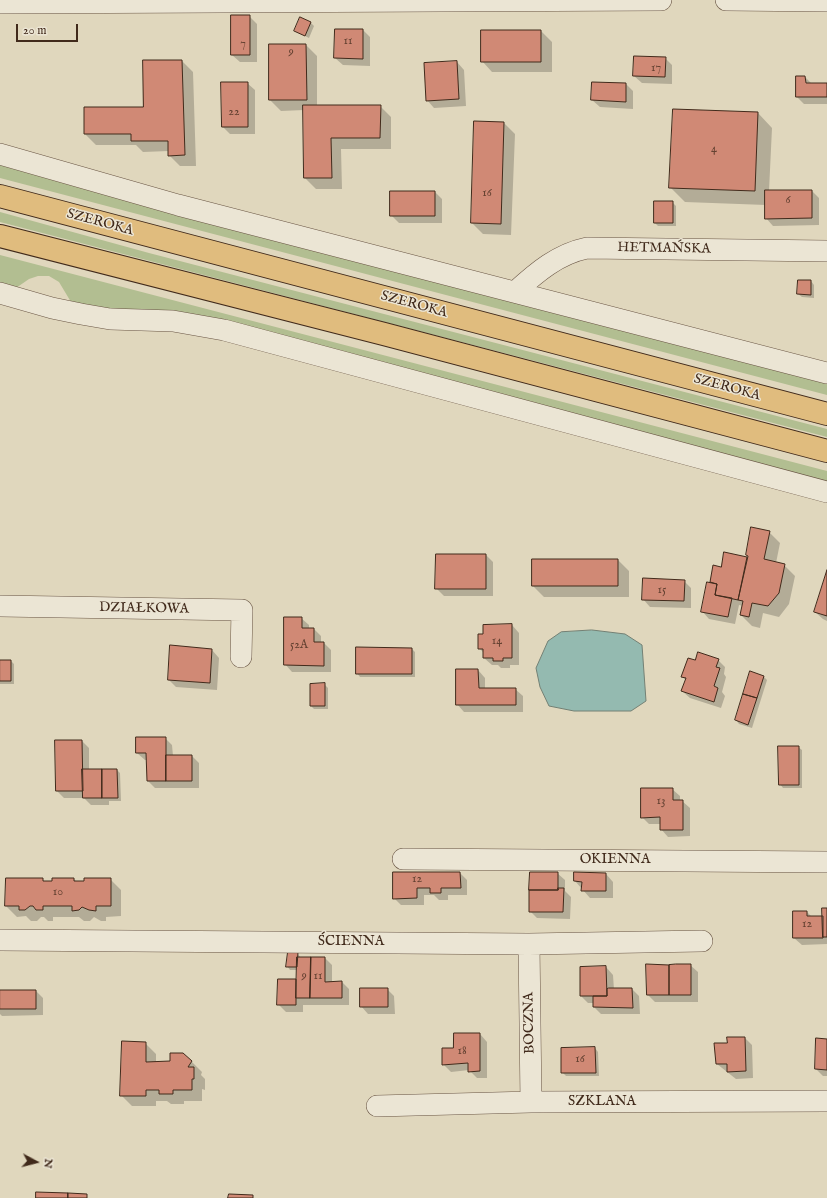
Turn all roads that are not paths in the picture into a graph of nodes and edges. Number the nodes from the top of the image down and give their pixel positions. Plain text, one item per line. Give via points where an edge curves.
1 (661, 0) edge
2 (726, 0) edge
3 (827, 1) edge
4 (0, 3) edge
5 (0, 154) edge
6 (0, 196) edge
7 (0, 236) edge
8 (827, 251) edge
9 (0, 292) edge
10 (515, 292) junction
11 (827, 373) edge
12 (827, 414) edge
13 (827, 451) edge
14 (827, 492) edge
15 (0, 606) edge
16 (241, 658) dead end
17 (403, 859) dead end
18 (827, 862) edge
19 (0, 940) edge
20 (702, 941) dead end
21 (529, 944) junction
22 (827, 1101) edge
23 (531, 1102) junction
24 (377, 1106) dead end

1 - 4 street
2 - 3 street
5 - 10 street via 178,205
6 - 12 main road, SZEROKA
7 - 13 main road
8 - 10 street, HETMAŃSKA via 587,248 565,254
9 - 14 street via 52,308 110,319 173,322 224,330
10 - 11 street
15 - 16 street, DZIAŁKOWA via 242,610
17 - 18 street, OKIENNA
19 - 21 street, ŚCIENNA
20 - 21 street, ŚCIENNA
21 - 23 street, BOCZNA
22 - 23 street, SZKLANA
23 - 24 street, SZKLANA

